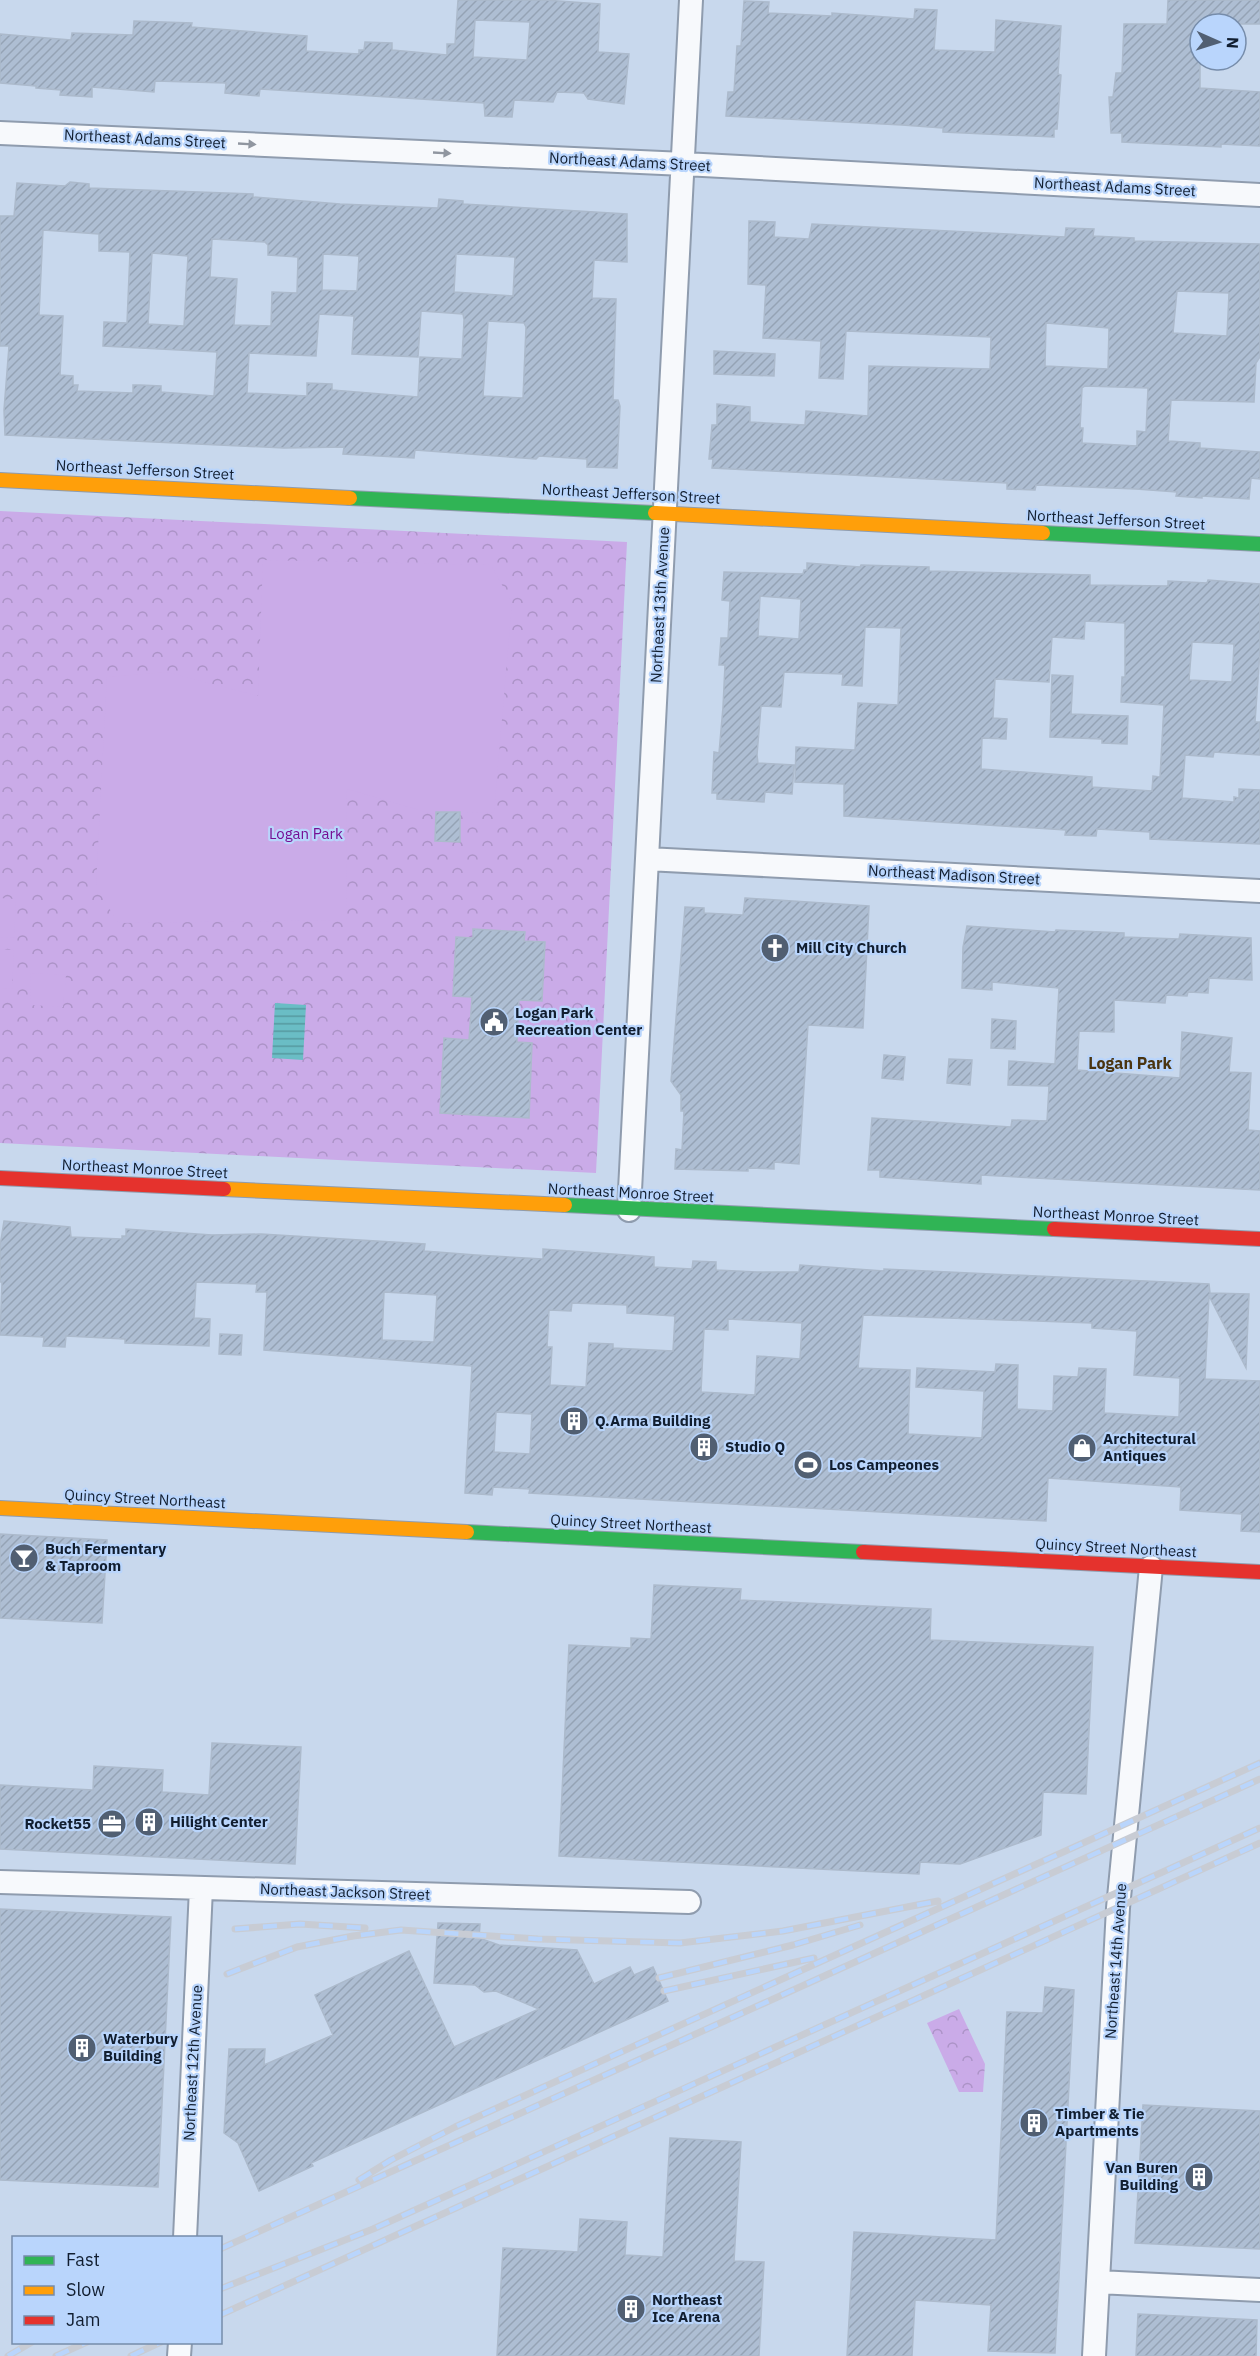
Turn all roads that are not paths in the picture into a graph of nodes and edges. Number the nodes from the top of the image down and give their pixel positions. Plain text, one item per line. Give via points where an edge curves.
1 (692, 0) edge
2 (0, 133) edge
3 (684, 164) junction
4 (1260, 195) edge
5 (0, 480) edge
6 (665, 512) junction
7 (1260, 544) edge
8 (647, 859) junction
9 (1260, 891) edge
10 (0, 1178) edge
11 (629, 1210) junction
12 (1260, 1239) edge
13 (0, 1509) edge
14 (1151, 1567) junction
15 (1260, 1572) edge
16 (0, 1882) edge
17 (201, 1888) junction
18 (689, 1902) dead end
19 (185, 2236) edge
20 (1098, 2282) junction
21 (1260, 2290) edge
22 (1094, 2356) edge

1 - 3 street, Northeast 13th Avenue
2 -> 3 street, Northeast Adams Street
3 - 4 street, Northeast Adams Street
3 - 6 street, Northeast 13th Avenue
5 - 6 street, Northeast Jefferson Street
6 - 7 street, Northeast Jefferson Street
6 - 8 street, Northeast 13th Avenue
8 - 9 street, Northeast Madison Street
8 - 11 street, Northeast 13th Avenue
10 - 11 street, Northeast Monroe Street
11 - 12 street, Northeast Monroe Street
13 - 14 street, Quincy Street Northeast
14 - 15 street, Quincy Street Northeast
14 - 20 street, Northeast 14th Avenue via 1118,1908
16 - 17 street, Northeast Jackson Street
17 - 18 street, Northeast Jackson Street
17 - 19 street, Northeast 12th Avenue
20 - 21 street
20 - 22 street, Northeast 14th Avenue

